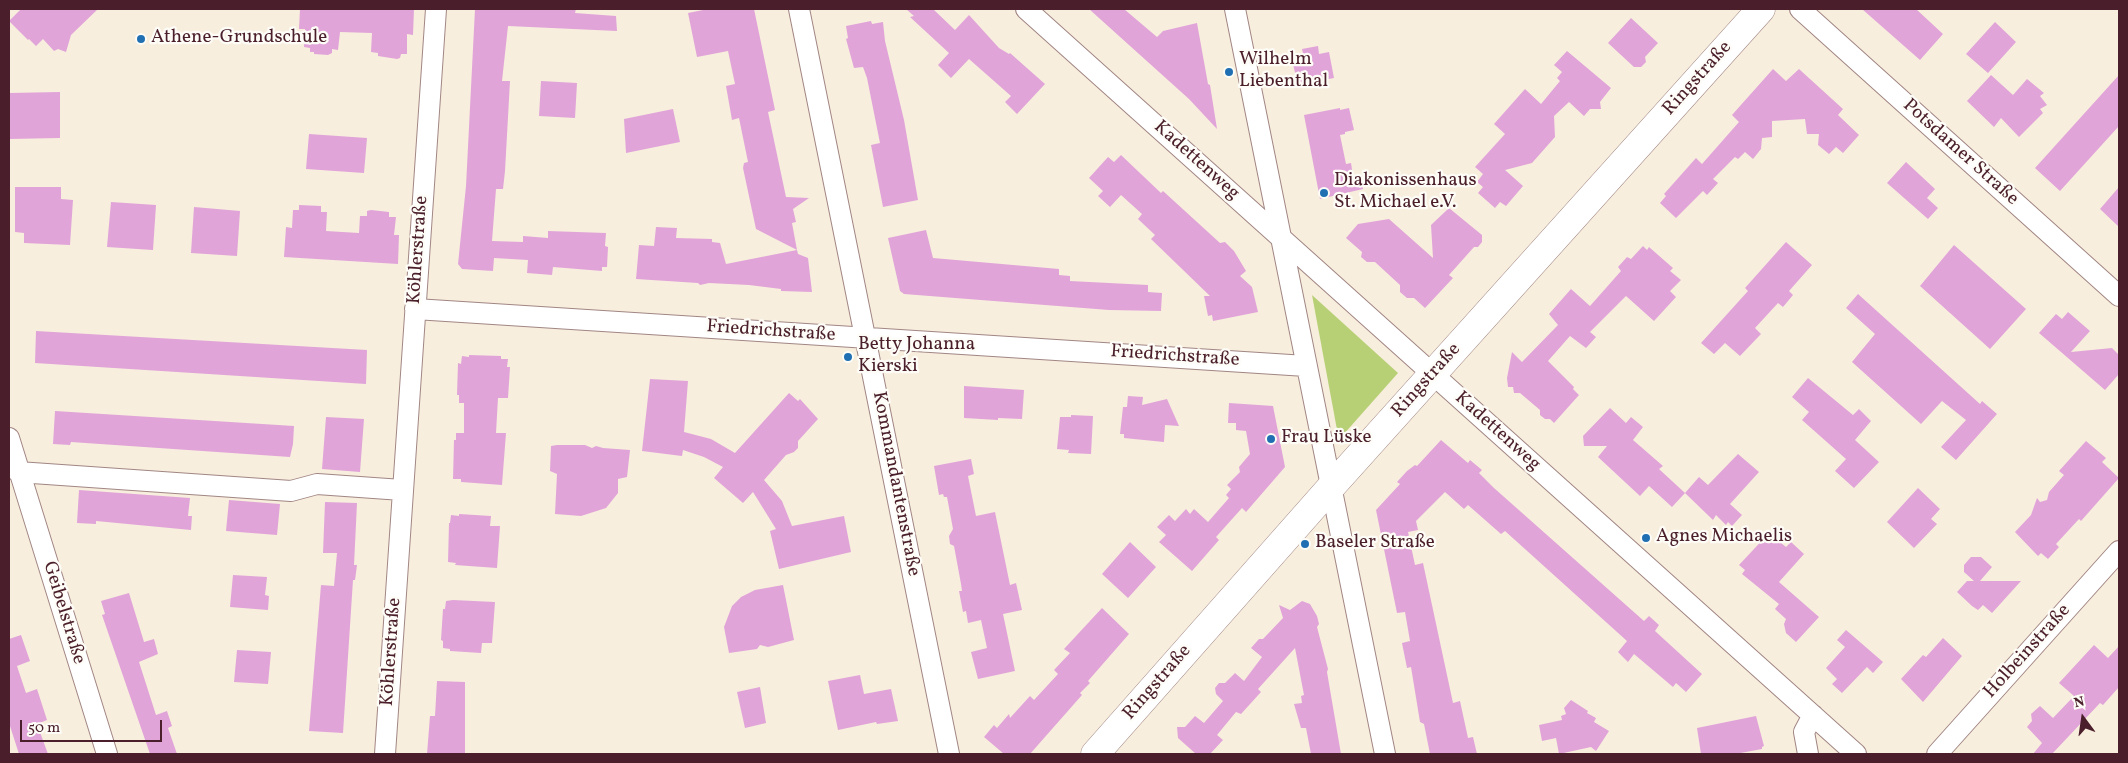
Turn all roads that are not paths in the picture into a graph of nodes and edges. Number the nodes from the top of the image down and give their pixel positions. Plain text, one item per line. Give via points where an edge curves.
1 (436, 9) edge
2 (799, 9) edge
3 (1026, 9) edge
4 (1235, 9) edge
5 (1761, 9) edge
6 (1800, 9) edge
7 (1280, 237) junction
8 (2119, 296) edge
9 (415, 310) junction
10 (865, 338) junction
11 (1306, 366) junction
12 (1433, 374) junction
13 (9, 438) edge
14 (18, 472) junction
15 (1331, 487) junction
16 (402, 490) junction
17 (2119, 550) edge
18 (1813, 715) junction
19 (107, 754) edge
20 (385, 754) edge
21 (949, 754) edge
22 (1095, 754) edge
23 (1385, 754) edge
24 (1808, 754) edge
25 (1856, 754) edge
26 (1937, 754) edge

1 - 9 street, Köhlerstraße
2 - 10 street, Kommandantenstraße
3 - 7 street, Kadettenweg
4 - 7 street
5 - 12 street, Ringstraße
6 - 8 street, Potsdamer Straße
7 - 11 street
7 - 12 street, Kadettenweg
9 - 10 street, Friedrichstraße
9 - 16 street, Köhlerstraße
10 - 11 street, Friedrichstraße
10 - 21 street, Kommandantenstraße
11 - 15 street
12 - 15 street, Ringstraße
12 - 18 street, Kadettenweg
13 - 14 street, Geibelstraße
14 - 16 street via 291,491 317,484
14 - 19 street, Geibelstraße
15 - 22 street, Ringstraße
15 - 23 street
16 - 20 street, Köhlerstraße
17 - 26 street, Holbeinstraße
18 - 24 street via 1804,732
18 - 25 street, Kadettenweg

